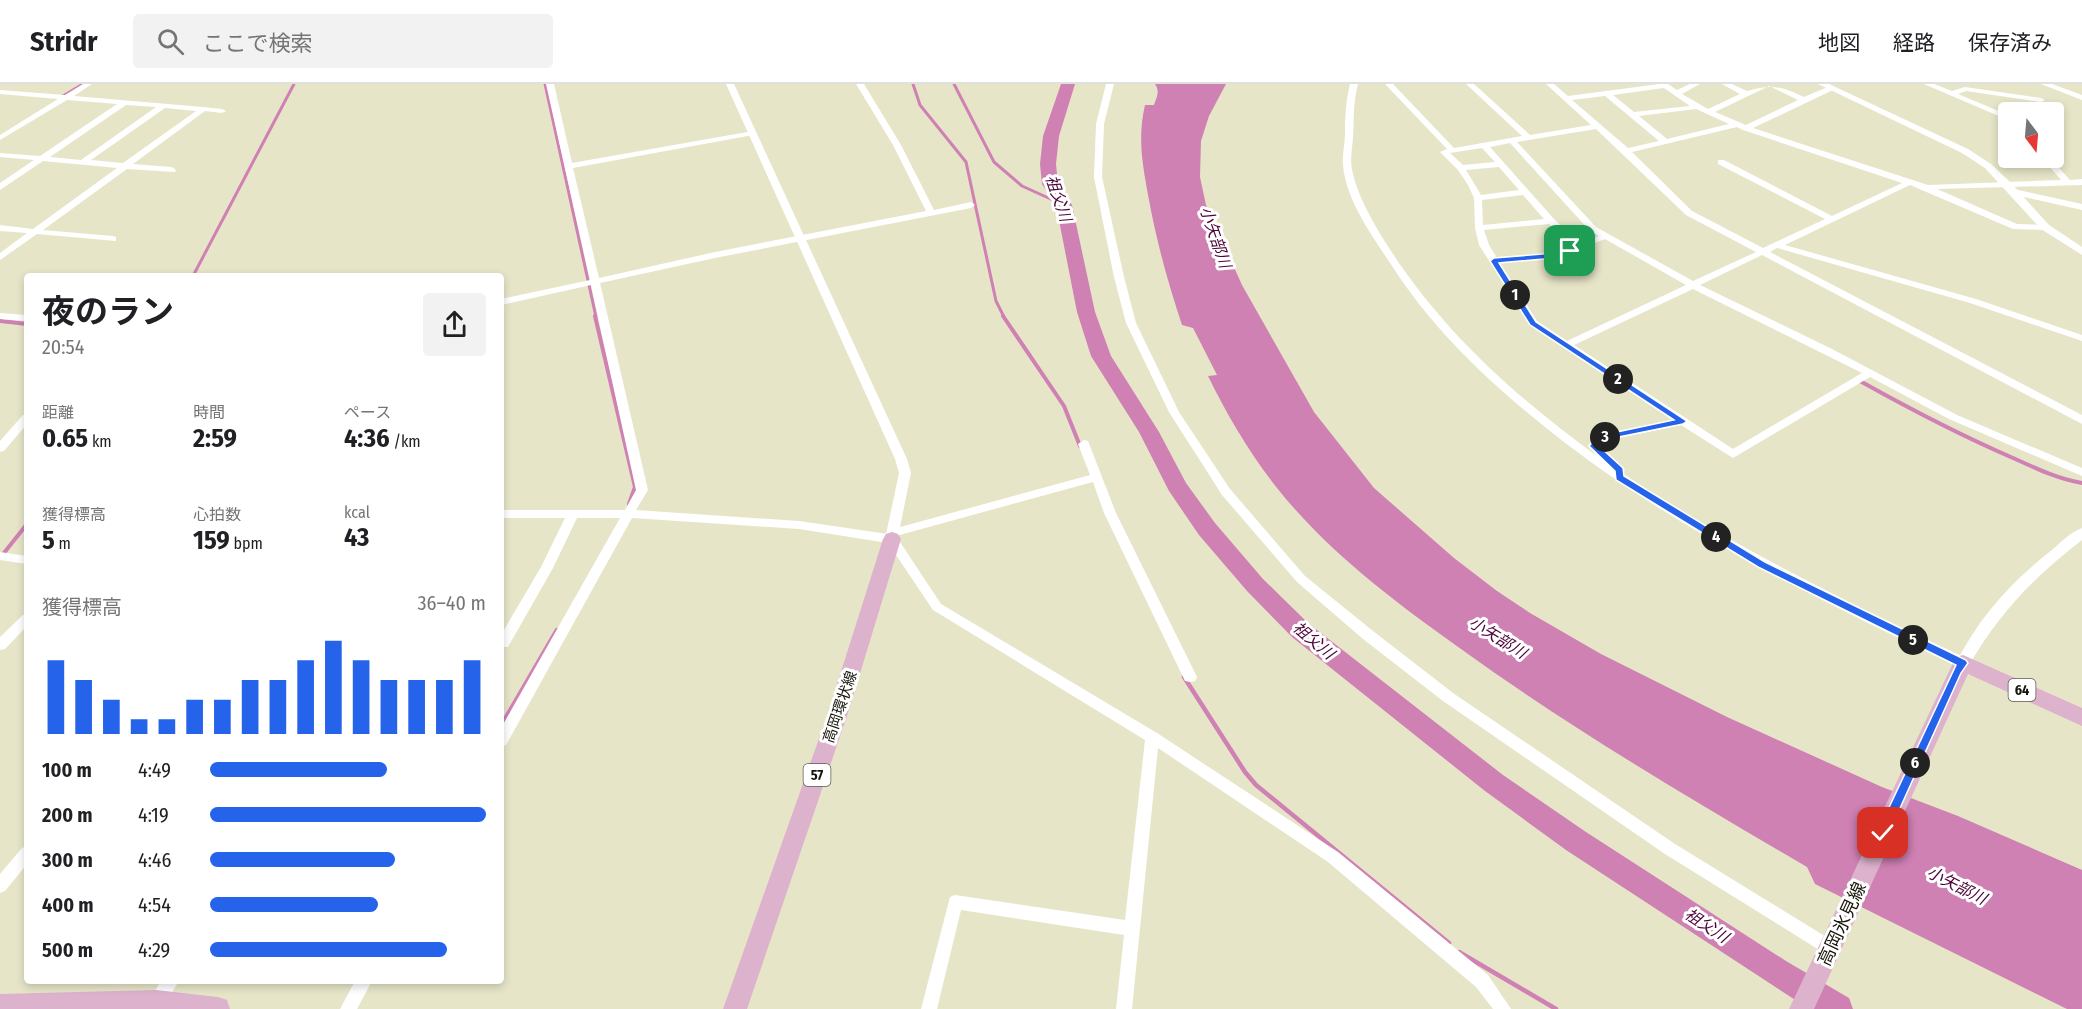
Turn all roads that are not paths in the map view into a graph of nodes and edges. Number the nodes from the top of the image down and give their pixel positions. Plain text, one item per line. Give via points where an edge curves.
1 (13, 84) edge
2 (88, 84) edge
3 (550, 84) edge
4 (730, 84) edge
5 (860, 84) edge
6 (1110, 84) edge
7 (1354, 84) edge
8 (1389, 84) edge
9 (1470, 84) edge
10 (1550, 84) edge
11 (1696, 84) edge
12 (1726, 84) edge
13 (1769, 84) edge
14 (1928, 84) edge
15 (2045, 84) edge
16 (1664, 85) edge
17 (1826, 86) edge
18 (0, 92) edge
19 (1606, 93) junction
20 (1676, 94) junction
21 (1746, 94) junction
22 (1952, 94) junction
23 (66, 98) junction
24 (1566, 98) junction
25 (2082, 98) edge
26 (1804, 100) junction
27 (2041, 100) dead end
28 (124, 103) junction
29 (163, 106) junction
30 (1697, 107) junction
31 (203, 109) junction
32 (222, 111) dead end
33 (1708, 112) junction
34 (1998, 114) edge
35 (1632, 115) junction
36 (1737, 124) junction
37 (1598, 126) junction
38 (1746, 128) junction
39 (753, 133) junction
40 (0, 138) edge
41 (1528, 138) junction
42 (1512, 141) junction
43 (1666, 142) junction
44 (1484, 146) junction
45 (1453, 150) junction
46 (1626, 152) junction
47 (0, 155) edge
48 (42, 159) junction
49 (83, 162) junction
50 (1721, 162) dead end
51 (1501, 164) junction
52 (125, 166) junction
53 (568, 166) junction
54 (1461, 168) junction
55 (2055, 168) edge
56 (172, 170) dead end
57 (1910, 182) junction
58 (2067, 182) junction
59 (2082, 182) edge
60 (0, 186) edge
61 (1927, 188) junction
62 (2011, 189) junction
63 (1526, 192) junction
64 (1478, 198) junction
65 (970, 205) dead end
66 (2082, 207) edge
67 (931, 213) junction
68 (1831, 219) junction
69 (1551, 221) junction
70 (2045, 227) junction
71 (0, 228) edge
72 (1479, 228) junction
73 (35, 231) junction
74 (1606, 236) junction
75 (113, 238) dead end
76 (800, 238) junction
77 (1775, 245) junction
78 (1578, 247) junction
79 (1763, 251) junction
80 (2082, 252) edge
81 (0, 257) edge
82 (1494, 261) junction
83 (591, 282) junction
84 (1693, 285) junction
85 (504, 301) edge
86 (0, 316) edge
87 (24, 318) edge
88 (2082, 338) edge
89 (1566, 345) junction
90 (1870, 373) junction
91 (24, 420) edge
92 (2082, 420) edge
93 (1683, 421) junction
94 (1084, 444) dead end
95 (0, 448) edge
96 (2082, 472) edge
97 (1094, 477) junction
98 (1619, 478) junction
99 (504, 514) edge
100 (573, 514) junction
101 (628, 514) junction
102 (2082, 533) edge
103 (893, 536) junction
104 (2, 556) edge
105 (24, 560) edge
106 (24, 621) edge
107 (504, 641) edge
108 (0, 645) edge
109 (1960, 667) junction
110 (1190, 676) dead end
111 (2082, 717) edge
112 (504, 736) edge
113 (1152, 737) junction
114 (24, 857) edge
115 (0, 886) edge
116 (1133, 929) junction
117 (1828, 953) junction
118 (169, 984) edge
119 (362, 984) edge
120 (156, 1002) junction
121 (0, 1006) edge
122 (29, 1007) edge
123 (218, 1009) edge
124 (348, 1009) edge
125 (735, 1009) edge
126 (929, 1009) edge
127 (1125, 1009) edge
128 (1503, 1009) edge
129 (1801, 1009) edge

1 - 18 street
2 - 23 street
3 - 53 street
4 - 39 street
5 - 67 street via 897,145
6 - 117 street via 1100,124 1098,177 1131,323 1174,412 1226,492 1301,579 1448,697
7 - 98 street via 1348,104 1348,167 1353,188 1404,279 1436,320 1485,370
8 - 45 street
9 - 41 street
10 - 24 street
11 - 20 street
12 - 21 street
13 - 21 street
13 - 26 street
14 - 22 street
15 - 25 street
16 - 19 street
16 - 20 street
17 - 26 street
17 - 62 street via 1965,151 1988,166
18 - 23 street
19 - 24 street
19 - 35 street
20 - 30 street
21 - 33 street
22 - 27 street via 1965,89
22 - 34 street
23 - 28 street
23 - 40 street
24 - 37 street
26 - 38 street
28 - 29 street
28 - 48 street
29 - 31 street
29 - 49 street
30 - 33 street
30 - 35 street
31 - 32 street
31 - 52 street
33 - 36 street
35 - 43 street
36 - 38 street
36 - 43 street
37 - 41 street
37 - 46 street
38 - 57 street
39 - 53 street
39 - 76 street
41 - 42 street
42 - 44 street
42 - 74 street via 1593,229
43 - 46 street
44 - 45 street
44 - 51 street
45 - 54 street via 1444,152
46 - 79 street via 1689,213
47 - 48 street
48 - 49 street
48 - 60 street
49 - 52 street
50 - 68 street
51 - 54 street
51 - 63 street
52 - 56 street
52 - 73 street
53 - 83 street
54 - 64 street
55 - 58 street
57 - 61 street
57 - 68 street
58 - 59 street
58 - 62 street
61 - 62 street
61 - 70 street via 2016,227
62 - 66 street
62 - 70 street
63 - 64 street
63 - 69 street
64 - 72 street
65 - 67 street
67 - 76 street
68 - 77 street
69 - 72 street
69 - 78 street
70 - 80 street
71 - 73 street
72 - 82 street
73 - 75 street
73 - 81 street
74 - 78 street
74 - 84 street
76 - 83 street
76 - 103 street via 901,459 904,473
77 - 79 street
77 - 88 street via 1973,301
78 - 82 street via 1555,256
79 - 84 street
79 - 92 street
82 - 89 street via 1533,323
83 - 85 street
83 - 101 street via 642,490
84 - 89 street
84 - 90 street
86 - 87 street
89 - 93 street
90 - 93 street via 1732,454
90 - 96 street via 1953,417
91 - 95 street
93 - 98 street via 1601,438 1594,446 1619,470
94 - 97 street
97 - 103 street
97 - 110 street
98 - 109 street via 1762,564
99 - 100 street
100 - 101 street
100 - 107 street
101 - 103 street via 799,525
101 - 112 street
102 - 109 street via 2014,588
103 - 113 street via 937,607
103 - 125 main road, 高岡環状線 / 57 via 836,721
104 - 105 street
106 - 108 street
109 - 111 main road, 64
109 - 117 main road, 高岡氷見線
113 - 116 street
113 - 128 street via 1334,857 1482,981
114 - 115 street
116 - 126 street via 955,902
116 - 127 street
117 - 129 main road, 高岡氷見線
118 - 120 street
119 - 124 street
120 - 122 main road
120 - 123 main road
121 - 122 main road

